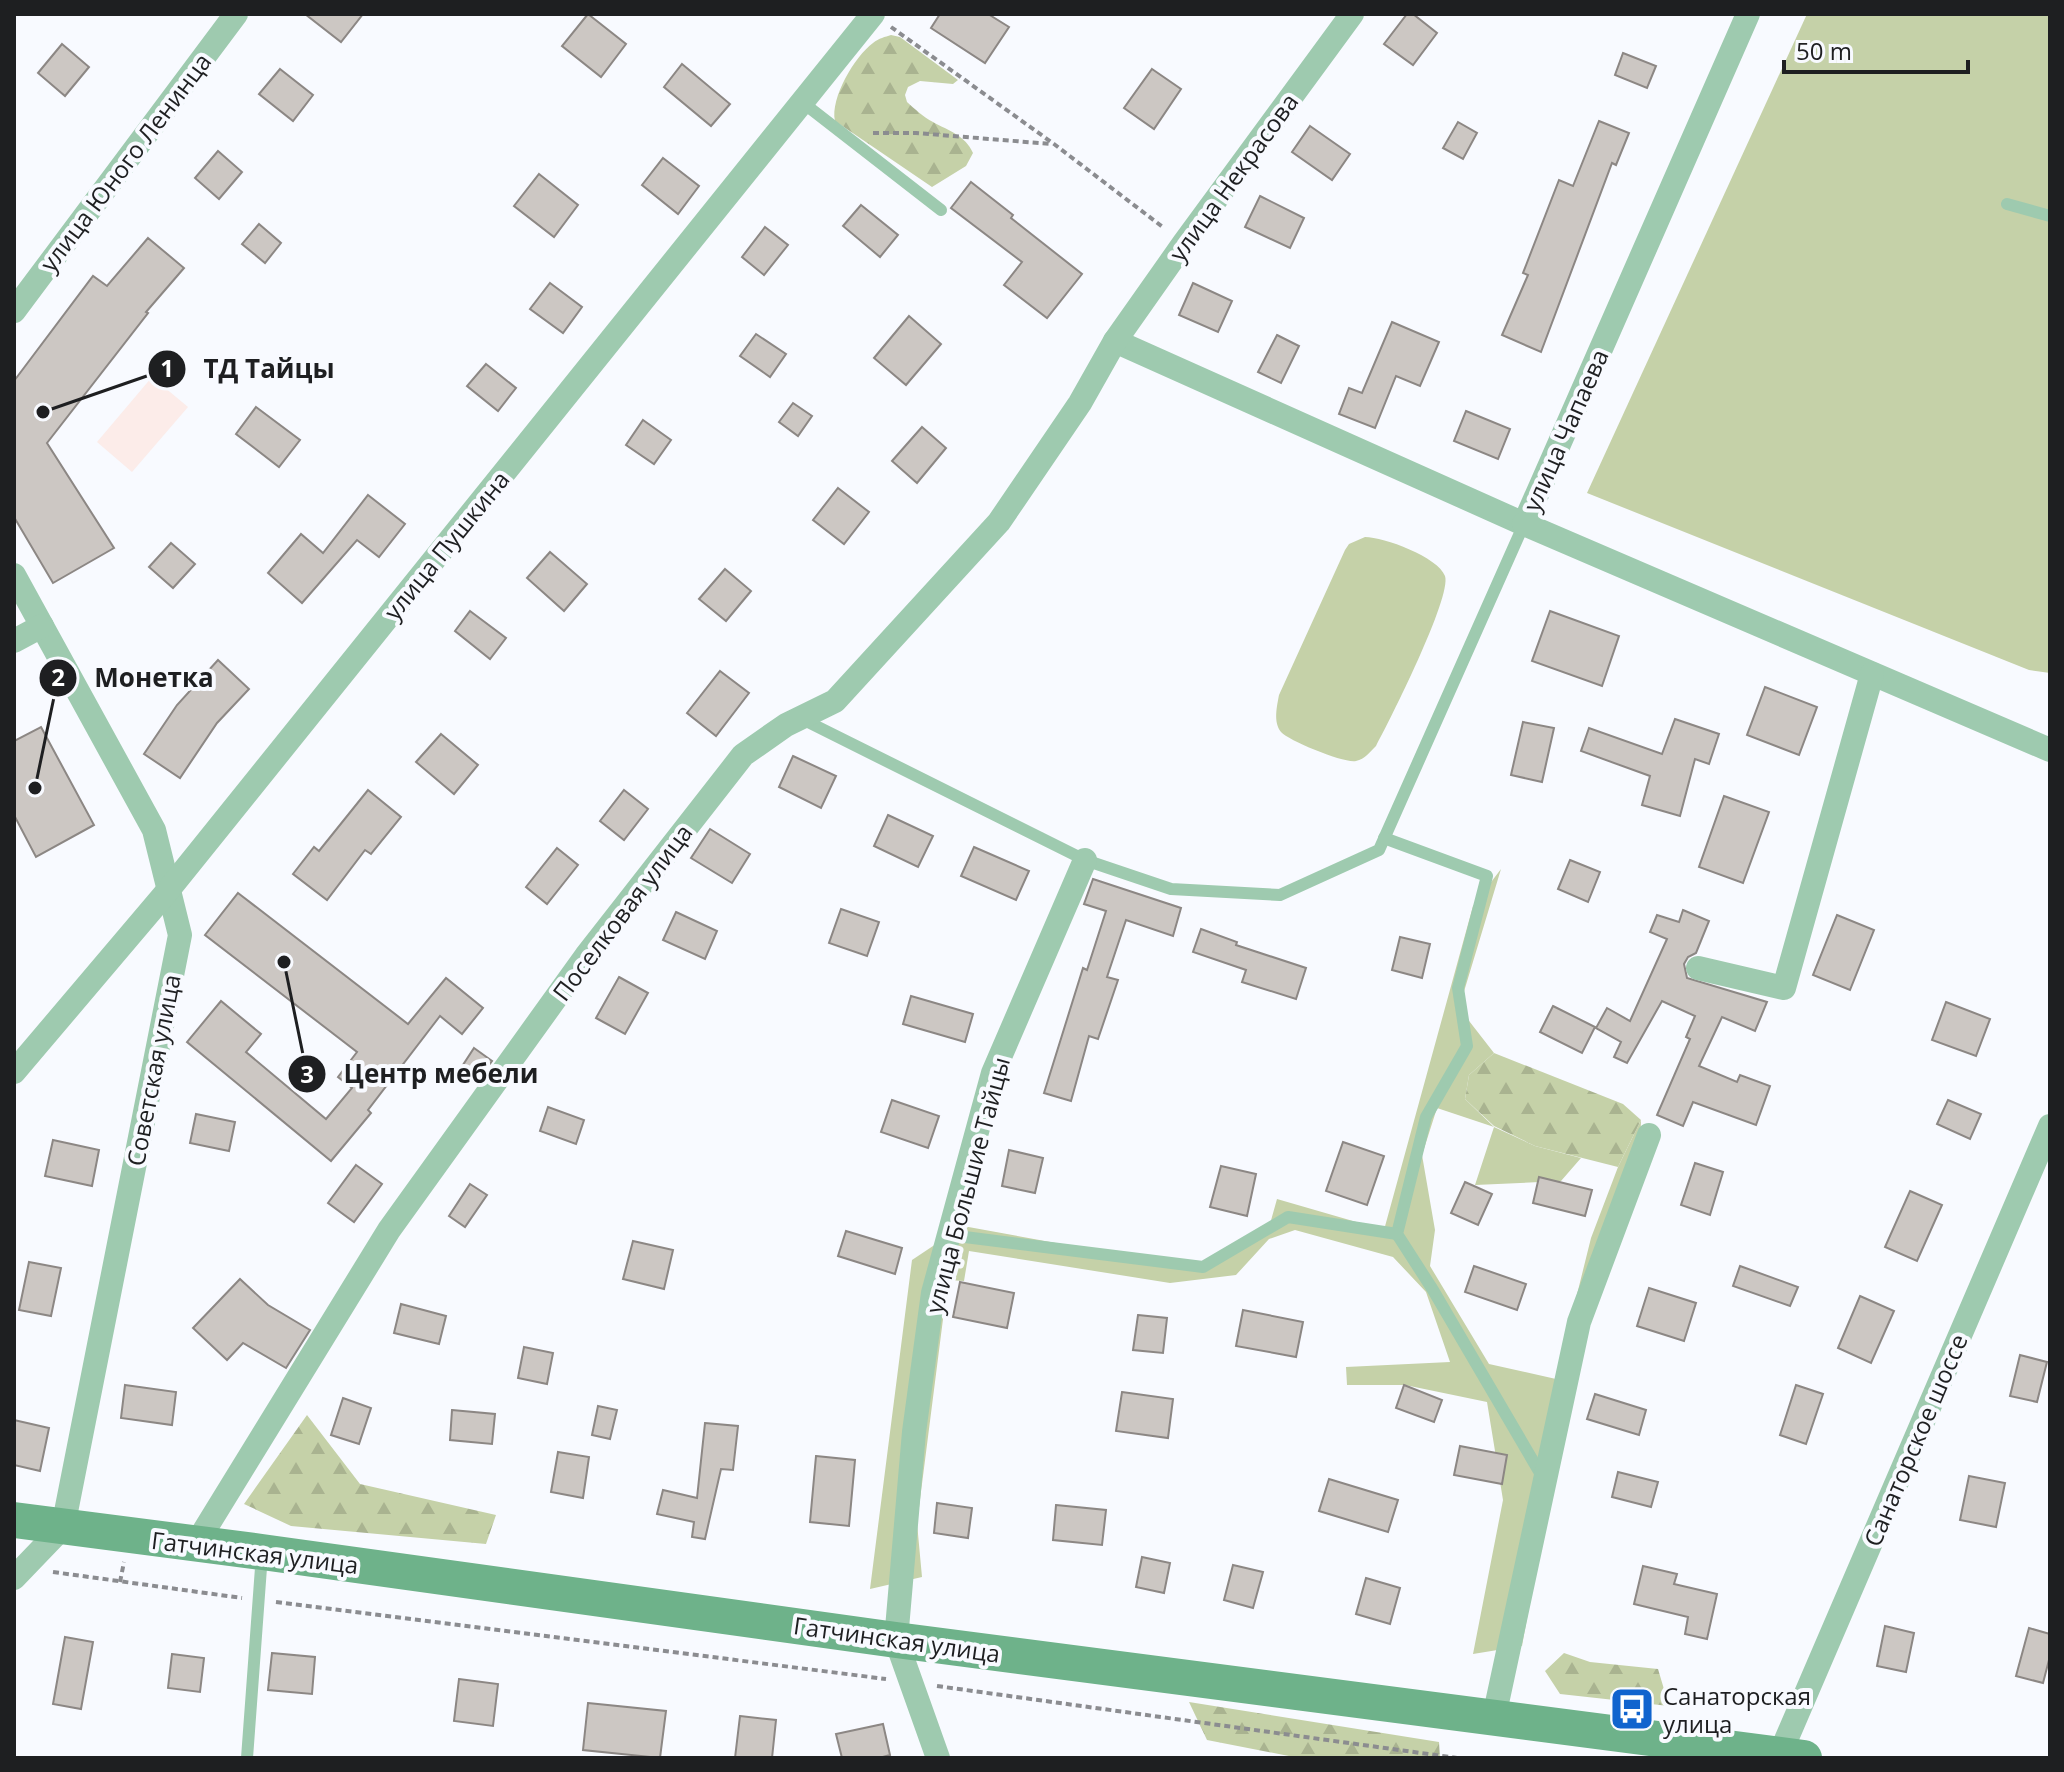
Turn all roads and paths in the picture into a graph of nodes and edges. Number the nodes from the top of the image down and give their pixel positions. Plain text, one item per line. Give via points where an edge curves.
1 (236, 14) edge
2 (873, 14) edge
3 (1352, 14) edge
4 (1748, 14) edge
5 (802, 102) junction
6 (843, 133) junction
7 (1054, 144) junction
8 (2007, 204) dead end
9 (941, 210) dead end
10 (2050, 216) edge
11 (1184, 243) junction
12 (14, 311) edge
13 (1115, 341) junction
14 (1524, 524) junction
15 (14, 575) edge
16 (42, 626) junction
17 (14, 641) edge
18 (1872, 674) junction
19 (800, 718) junction
20 (2050, 750) edge
21 (1384, 838) junction
22 (1085, 860) junction
23 (170, 888) junction
24 (1698, 968) dead end
25 (14, 1072) edge
26 (2050, 1126) edge
27 (1649, 1135) dead end
28 (1397, 1234) junction
29 (949, 1235) junction
30 (1544, 1481) junction
31 (14, 1520) edge
32 (63, 1527) junction
33 (196, 1544) junction
34 (262, 1552) junction
35 (47, 1571) dead end
36 (14, 1578) edge
37 (242, 1598) dead end
38 (265, 1601) dead end
39 (896, 1640) junction
40 (886, 1679) dead end
41 (931, 1685) dead end
42 (1494, 1717) junction
43 (1792, 1756) edge
44 (247, 1758) edge
45 (938, 1758) edge
46 (1457, 1758) edge

1 - 12 street, улица Юного Ленинца
2 - 5 street, улица Пушкина
2 - 7 path
3 - 11 street, улица Некрасова
4 - 14 street, улица Чапаева
5 - 6 lane
5 - 23 street, улица Пушкина
6 - 7 path
6 - 9 lane
7 - 11 path
8 - 10 lane
11 - 13 street, улица Некрасова
13 - 14 street, улица Чапаева
13 - 19 street, Поселковая улица via 999,522 835,701
14 - 18 street
14 - 21 lane
15 - 16 street, Советская улица
16 - 17 street
16 - 23 street, Советская улица via 154,830
18 - 20 street
18 - 24 street via 1784,988
19 - 22 lane
19 - 33 street, Поселковая улица via 743,755 586,956 389,1230
21 - 22 lane via 1379,850 1280,895 1171,889
21 - 28 lane via 1487,876 1458,988 1467,1046 1426,1117
22 - 29 street, улица Большие Тайцы via 993,1073
23 - 25 street, улица Пушкина
23 - 32 street, Советская улица via 180,935
26 - 43 street, Санаторское шоссе
27 - 30 street via 1579,1322
28 - 29 lane via 1288,1217 1203,1267
28 - 30 lane
29 - 39 street, улица Большие Тайцы via 933,1293 916,1417
30 - 42 street
31 - 32 main road, Гатчинская улица
32 - 33 main road, Гатчинская улица
32 - 36 street
33 - 34 main road, Гатчинская улица
34 - 39 main road, Гатчинская улица
34 - 44 lane
35 - 37 path
38 - 40 path
39 - 42 main road, Гатчинская улица
39 - 45 street, улица Большие Тайцы
41 - 46 path
42 - 43 main road, Гатчинская улица

